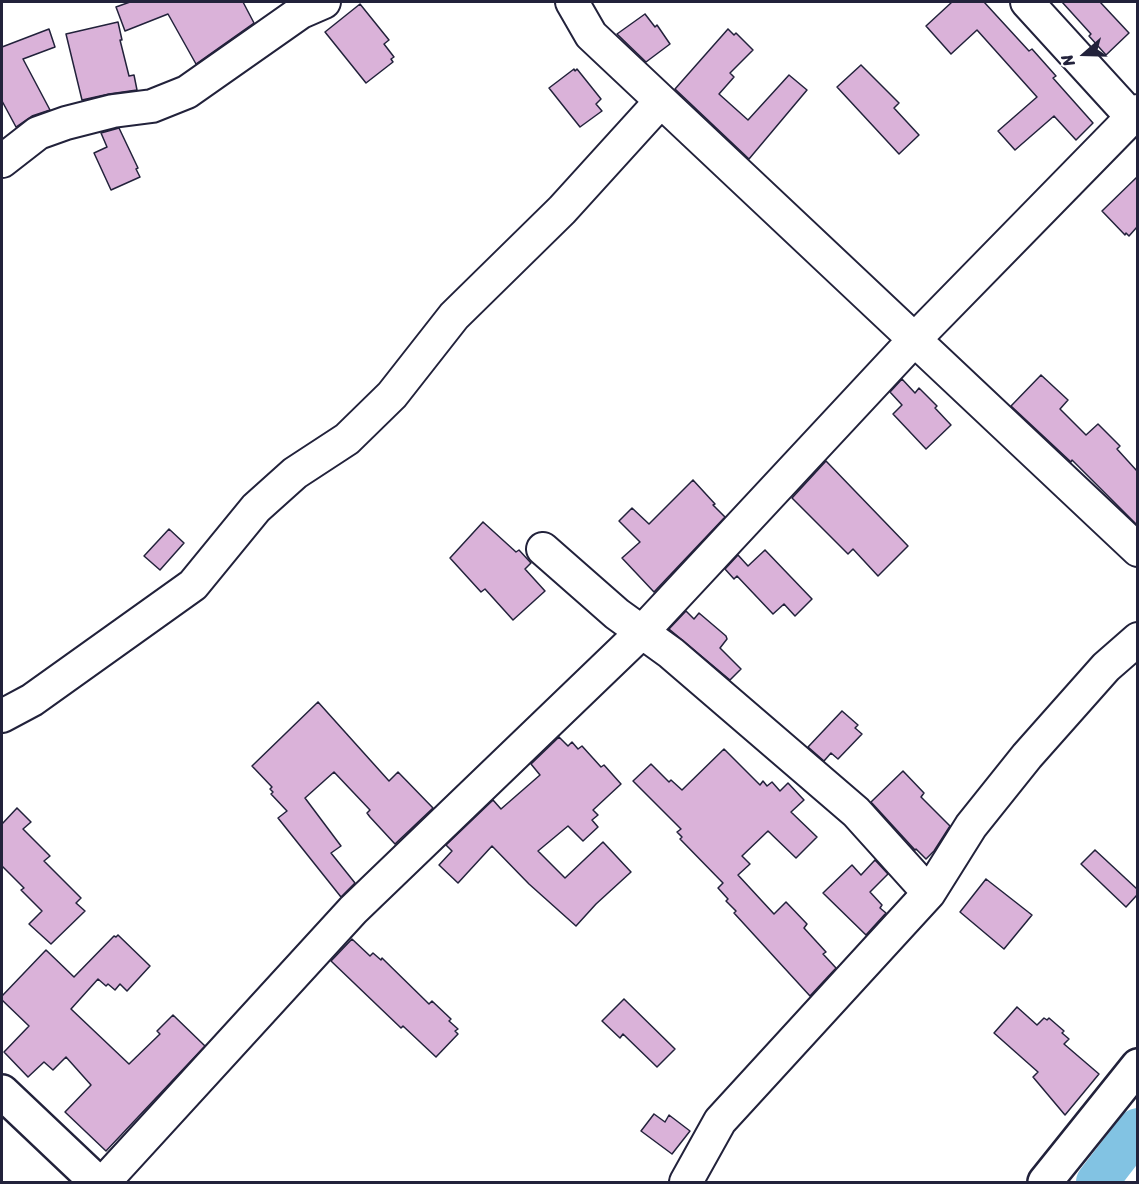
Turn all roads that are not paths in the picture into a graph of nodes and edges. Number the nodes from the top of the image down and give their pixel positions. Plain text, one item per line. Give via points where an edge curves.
1 (324, 2) edge
2 (572, 2) edge
3 (1028, 2) edge
4 (661, 101) junction
5 (1135, 114) edge
6 (2, 161) edge
7 (914, 340) junction
8 (543, 549) dead end
9 (1137, 550) edge
10 (641, 633) junction
11 (1137, 639) edge
12 (2, 716) edge
13 (929, 893) junction
14 (1137, 1066) edge
15 (2, 1092) edge
16 (97, 1182) edge
17 (105, 1182) edge
18 (686, 1182) edge
19 (1044, 1182) edge

1 - 6 street via 301,12 187,92 152,106 113,111 38,133
2 - 4 street via 591,35
3 - 5 street
4 - 7 street
4 - 12 street via 562,210 454,316 392,395 347,439 295,473 256,508 193,585 32,700
5 - 7 street
7 - 9 street
7 - 10 street
8 - 10 street
10 - 13 street via 671,653 856,812
10 - 17 street via 353,910
11 - 13 street via 1106,667 1028,756 971,826
13 - 18 street via 720,1121
14 - 19 main road
15 - 16 main road

